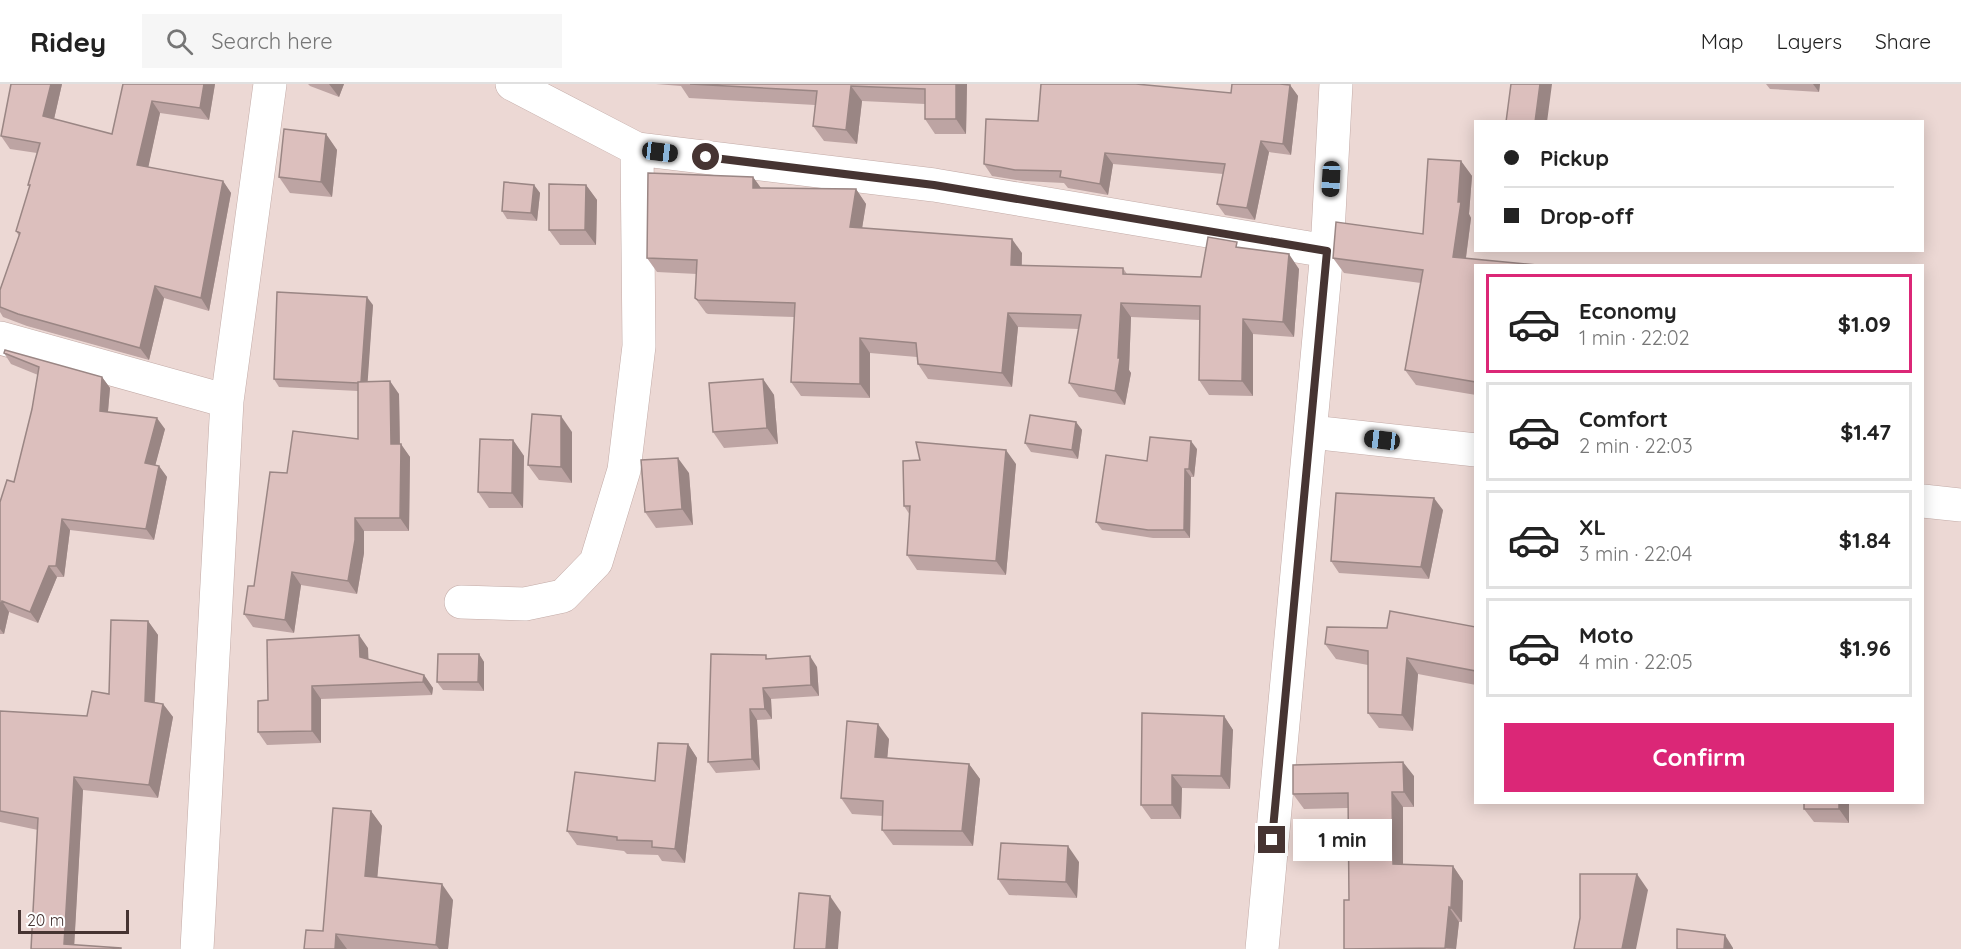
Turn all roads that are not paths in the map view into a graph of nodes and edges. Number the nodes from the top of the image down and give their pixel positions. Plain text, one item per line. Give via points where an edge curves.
1 (270, 84) edge
2 (512, 84) edge
3 (1336, 84) edge
4 (637, 149) junction
5 (1327, 251) junction
6 (0, 338) edge
7 (227, 401) junction
8 (1311, 432) junction
9 (1474, 450) edge
10 (1924, 501) edge
11 (1961, 506) edge
12 (461, 602) dead end
13 (197, 949) edge
14 (1262, 949) edge

1 - 7 street
2 - 4 street
3 - 5 street
4 - 5 street via 934,185
4 - 12 street via 639,346 624,470 596,562 563,596 525,604
5 - 8 street
6 - 7 street
7 - 13 street
8 - 9 street
8 - 14 street
10 - 11 street

